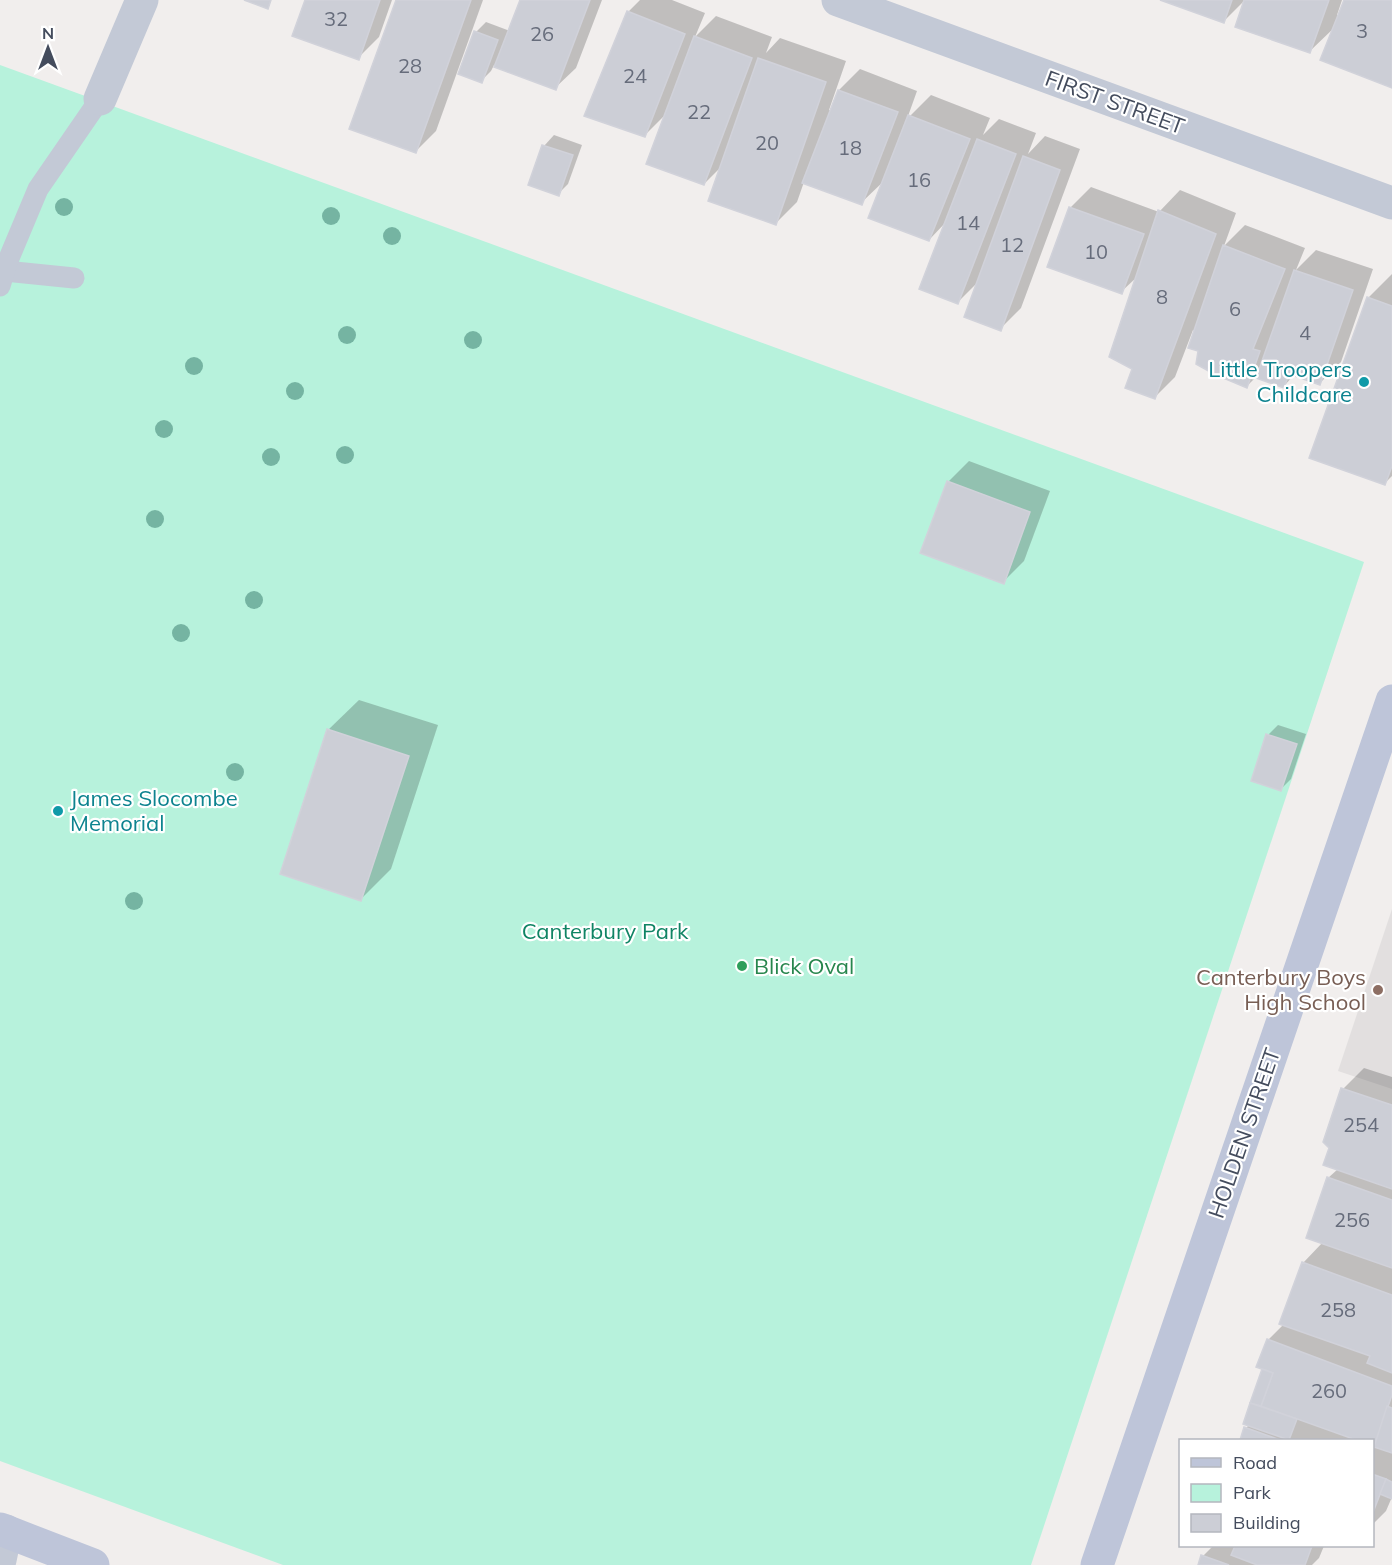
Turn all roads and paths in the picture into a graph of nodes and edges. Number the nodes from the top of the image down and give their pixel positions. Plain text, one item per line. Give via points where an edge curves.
1 (142, 0) edge
2 (838, 0) edge
3 (100, 99) joint
4 (1392, 203) edge
5 (3, 278) edge
6 (74, 278) dead end
7 (1392, 701) edge
8 (2, 1540) edge
9 (93, 1565) edge
10 (1097, 1565) edge

1 - 3 street
2 - 4 street, FIRST STREET
3 - 5 lane via 38,189
5 - 6 lane
7 - 10 street, HOLDEN STREET
8 - 9 street

